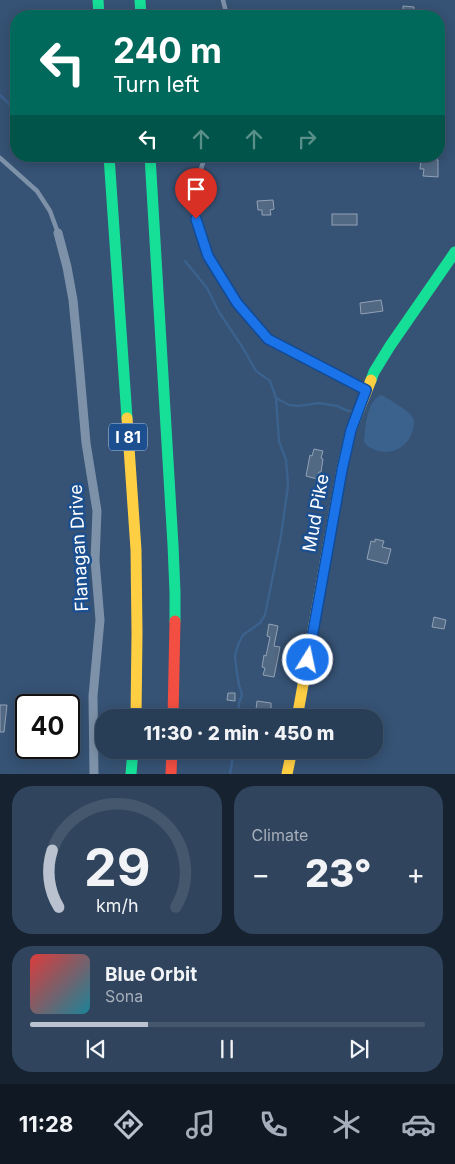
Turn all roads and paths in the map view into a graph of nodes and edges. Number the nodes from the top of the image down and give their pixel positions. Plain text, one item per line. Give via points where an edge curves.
1 (0, 158) edge
2 (109, 162) edge
3 (150, 162) edge
4 (203, 162) edge
5 (58, 233) joint
6 (455, 252) edge
7 (366, 390) junction
8 (136, 709) edge
9 (174, 709) edge
10 (300, 709) edge
11 (132, 759) edge
12 (172, 759) edge
13 (290, 759) edge
14 (94, 774) edge
15 (131, 774) edge
16 (171, 774) edge
17 (287, 774) edge

1 - 5 lane via 37,191 50,211
2 - 8 main road, I 81 via 136,550
3 - 9 main road, I 81 via 173,545
4 - 7 lane via 197,182 196,219 208,256 237,303 268,339
5 - 14 street, Flanagan Drive via 73,300 86,443 97,511 100,620 93,696
6 - 7 main road, Mud Pike via 390,346
7 - 10 main road, Mud Pike via 351,430 342,470
11 - 15 main road
12 - 16 main road
13 - 17 main road

